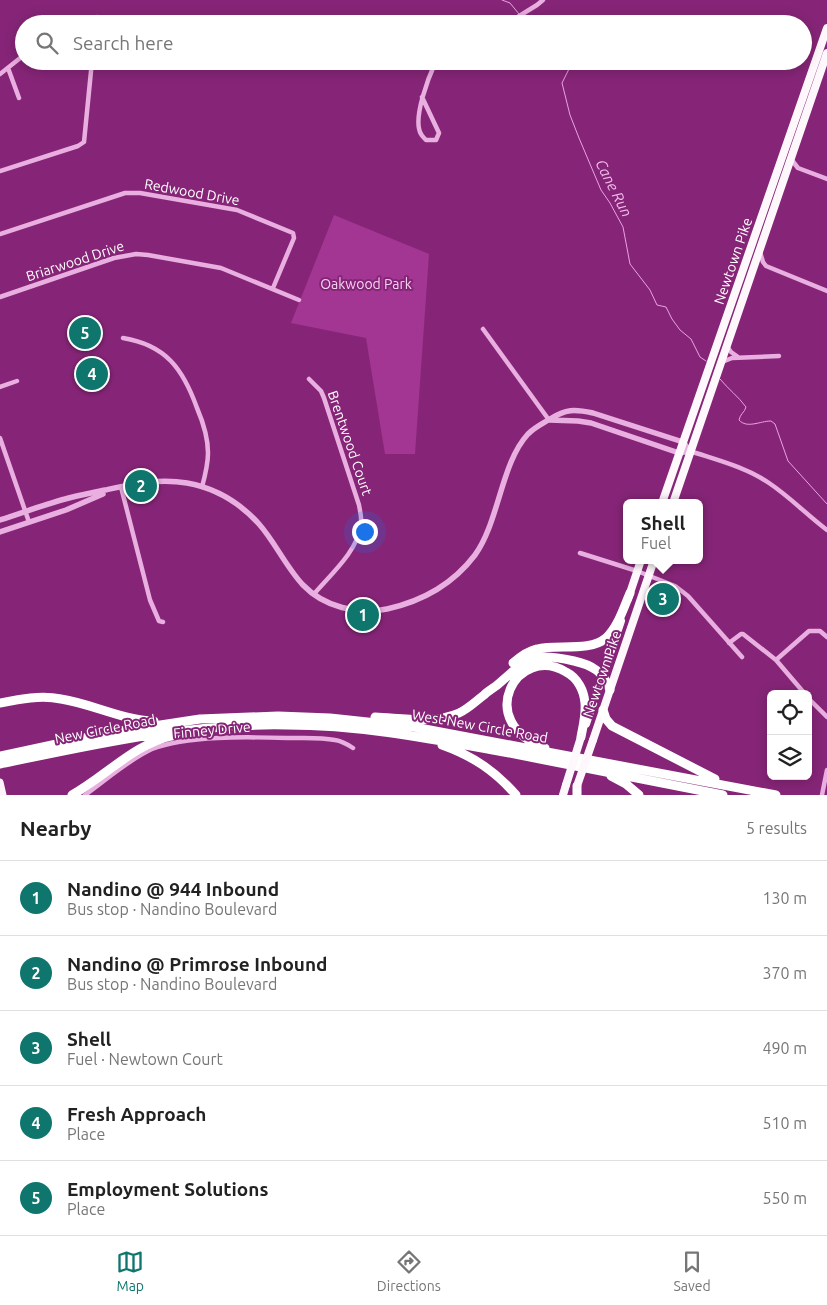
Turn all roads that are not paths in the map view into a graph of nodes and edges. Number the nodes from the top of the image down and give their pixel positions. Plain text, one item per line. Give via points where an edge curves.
1 (543, 0) edge
2 (520, 15) edge
3 (827, 28) edge
4 (827, 52) edge
5 (15, 62) edge
6 (8, 68) junction
7 (91, 70) edge
8 (433, 70) edge
9 (0, 74) edge
10 (422, 97) junction
11 (19, 98) dead end
12 (790, 159) junction
13 (798, 168) junction
14 (0, 171) edge
15 (786, 172) junction
16 (827, 179) edge
17 (762, 216) junction
18 (0, 234) edge
19 (761, 243) junction
20 (766, 266) junction
21 (750, 277) junction
22 (273, 288) junction
23 (827, 291) edge
24 (0, 297) edge
25 (299, 300) dead end
26 (483, 329) dead end
27 (123, 338) dead end
28 (726, 345) junction
29 (779, 356) dead end
30 (739, 358) junction
31 (719, 365) junction
32 (309, 379) dead end
33 (17, 381) dead end
34 (0, 387) edge
35 (549, 420) junction
36 (0, 438) edge
37 (683, 442) junction
38 (690, 451) junction
39 (679, 453) junction
40 (121, 487) junction
41 (202, 487) junction
42 (95, 495) junction
43 (663, 499) edge
44 (674, 499) edge
45 (26, 512) junction
46 (0, 520) edge
47 (28, 522) junction
48 (827, 530) edge
49 (0, 532) edge
50 (580, 553) dead end
51 (640, 564) edge
52 (653, 564) edge
53 (637, 571) junction
54 (649, 575) junction
55 (630, 593) junction
56 (314, 594) junction
57 (163, 622) dead end
58 (827, 637) edge
59 (729, 643) junction
60 (742, 657) dead end
61 (776, 660) junction
62 (603, 675) junction
63 (488, 690) junction
64 (610, 690) junction
65 (802, 690) edge
66 (812, 702) edge
67 (0, 704) edge
68 (603, 710) junction
69 (827, 717) edge
70 (330, 718) junction
71 (175, 722) junction
72 (217, 727) junction
73 (409, 735) junction
74 (581, 737) junction
75 (352, 748) dead end
76 (0, 756) edge
77 (571, 757) junction
78 (0, 764) edge
79 (592, 769) junction
80 (827, 773) edge
81 (827, 782) edge
82 (0, 784) edge
83 (724, 784) junction
84 (576, 792) edge
85 (822, 793) edge
86 (3, 795) edge
87 (72, 795) edge
88 (85, 795) edge
89 (516, 795) edge
90 (562, 795) edge
91 (639, 795) edge
92 (722, 795) edge
93 (776, 795) edge

1 - 2 street
3 - 17 highway, Newtown Pike
4 - 12 highway, Newtown Pike
5 - 6 street
6 - 9 street
6 - 11 street
7 - 14 street via 84,142
8 - 10 street
10 - 10 street via 420,133 426,140 436,140 440,133
12 - 13 street
12 - 15 highway, Newtown Pike
13 - 15 street
13 - 16 street
15 - 19 highway, Newtown Pike
17 - 19 highway
17 - 37 highway, Newtown Pike
18 - 22 street, Redwood Drive via 125,193 231,208 290,230 294,235
19 - 20 street via 760,254
19 - 21 highway, Newtown Pike
20 - 21 street via 757,269
20 - 23 street
21 - 28 highway, Newtown Pike
22 - 24 street, Briarwood Drive via 221,268 136,254 114,258
22 - 25 street, Briarwood Drive
26 - 35 street
27 - 41 street via 156,349 185,378 207,442
28 - 30 street
28 - 31 highway, Newtown Pike
29 - 30 street
30 - 31 street
31 - 38 highway, Newtown Pike
32 - 56 street, Brentwood Court via 324,398 361,516 359,533 350,551
33 - 34 street
35 - 37 street via 565,411 584,411
35 - 39 street via 591,423
35 - 56 street via 535,428 520,445 484,539 464,568 445,586 400,605 373,611 343,608
36 - 45 street
37 - 38 street
37 - 39 highway, Newtown Pike
38 - 39 street
38 - 44 highway, Newtown Pike
38 - 48 street via 734,465 763,480
39 - 43 highway, Newtown Pike
40 - 41 street via 169,480
40 - 42 street
40 - 57 street via 150,600 159,621
41 - 56 street via 226,497 251,516 302,584
42 - 45 street via 66,498
42 - 47 street via 66,510
45 - 46 street
45 - 47 street
47 - 49 street
50 - 53 street
51 - 53 highway, Newtown Pike
52 - 54 highway, Newtown Pike
53 - 54 street
53 - 55 highway, Newtown Pike
54 - 59 street via 682,590
54 - 64 highway, Newtown Pike
55 - 62 highway, Newtown Pike
55 - 63 highway via 614,628 602,641 593,645 533,650 511,664
58 - 61 street via 817,630 809,631
59 - 60 street
59 - 61 street via 743,634
61 - 65 street
62 - 63 highway via 581,662 538,657 522,663
62 - 64 highway
62 - 74 highway, Newtown Pike
63 - 70 highway via 468,708 437,718 343,715
64 - 68 highway, Newtown Pike
66 - 69 street
67 - 71 highway via 53,697 133,719
68 - 83 highway via 618,730
68 - 84 highway, Newtown Pike, bridge
70 - 71 highway, West New Circle Road via 223,717
70 - 77 highway, West New Circle Road via 414,727
71 - 76 highway, New Circle Road
72 - 73 highway, West New Circle Road via 286,724
72 - 78 highway, New Circle Road via 138,736
72 - 87 highway via 152,743
73 - 79 highway, West New Circle Road
73 - 89 highway via 478,761
74 - 77 highway via 585,704 582,689 573,676 556,667 542,666 529,669 514,682 507,704 508,716 514,727 534,744
74 - 90 highway, Newtown Pike, bridge
75 - 88 street, Finney Drive via 334,740 306,738 236,738 174,743 142,754
77 - 83 highway, West New Circle Road
79 - 91 highway via 626,784
79 - 92 highway, West New Circle Road
80 - 85 street
81 - 85 street
82 - 86 main road
83 - 93 highway, West New Circle Road

